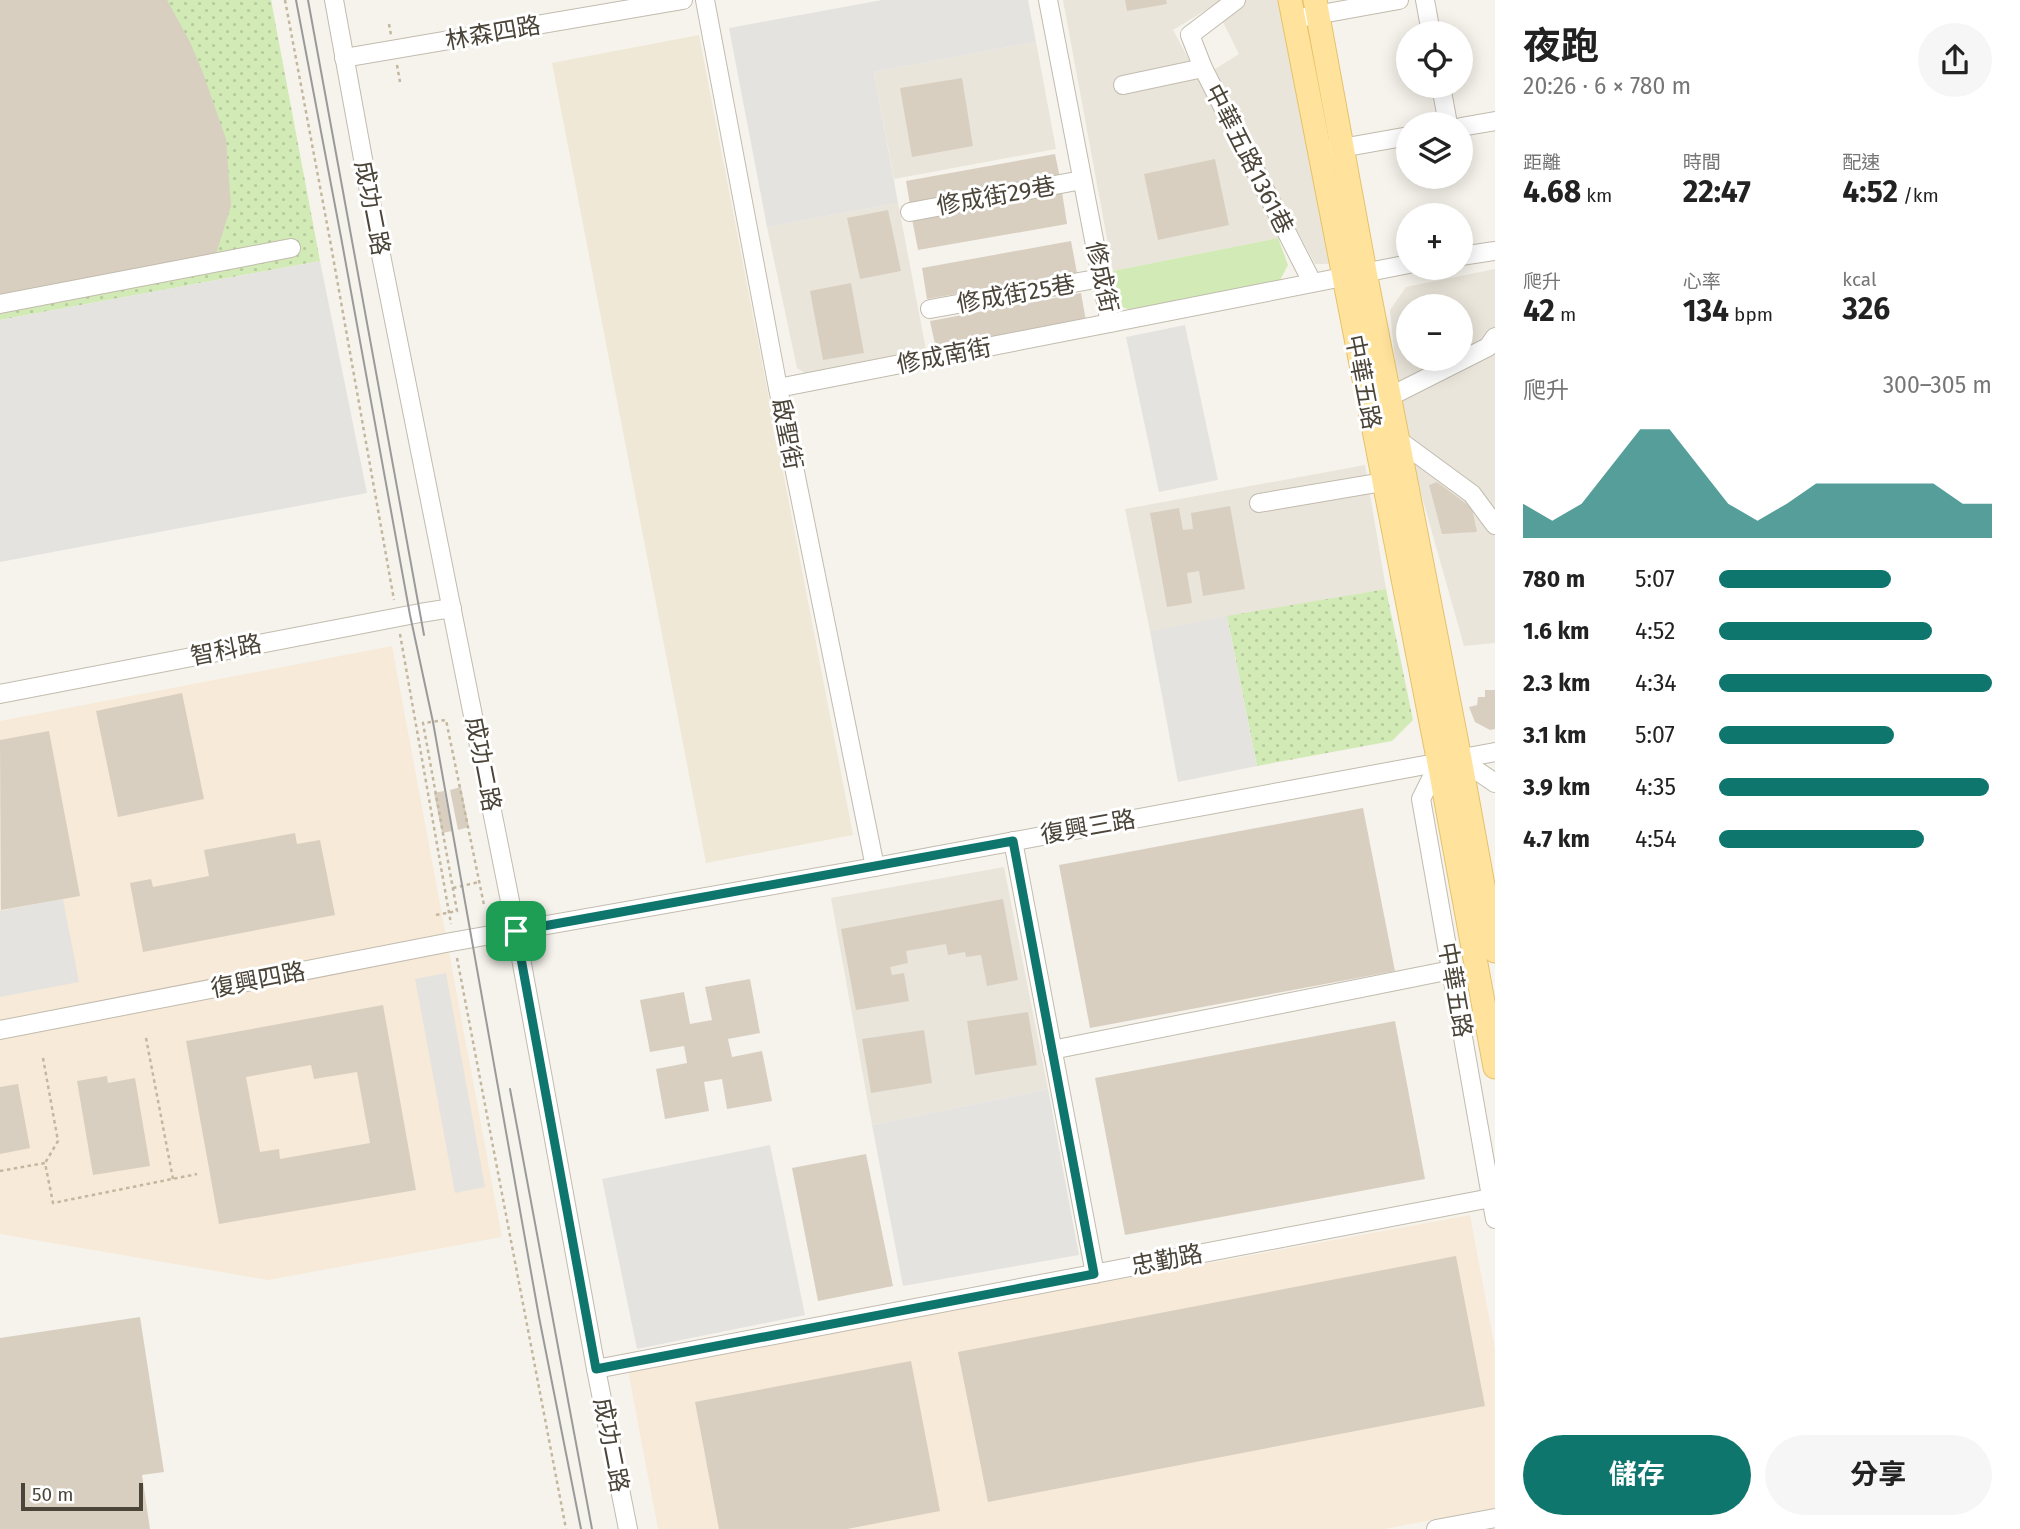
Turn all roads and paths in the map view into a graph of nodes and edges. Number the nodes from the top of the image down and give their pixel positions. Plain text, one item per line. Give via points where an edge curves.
1 (285, 0) edge
2 (334, 0) edge
3 (683, 0) edge
4 (705, 0) edge
5 (1048, 0) edge
6 (1236, 0) edge
7 (1399, 0) edge
8 (1425, 0) edge
9 (1316, 7) edge
10 (1292, 9) edge
11 (1429, 21) edge
12 (344, 58) junction
13 (1203, 68) junction
14 (1123, 85) dead end
15 (1495, 121) edge
16 (1473, 125) edge
17 (1396, 138) edge
18 (1342, 148) junction
19 (1319, 152) junction
20 (1082, 180) junction
21 (909, 212) dead end
22 (290, 248) dead end
23 (1495, 251) edge
24 (1473, 254) edge
25 (1396, 266) edge
26 (1354, 274) junction
27 (1101, 278) junction
28 (1312, 282) junction
29 (0, 304) edge
30 (930, 309) dead end
31 (1110, 323) junction
32 (1495, 337) edge
33 (778, 388) junction
34 (1389, 397) junction
35 (1397, 439) junction
36 (1383, 482) junction
37 (1259, 503) dead end
38 (1495, 524) edge
39 (392, 590) dead end
40 (452, 608) junction
41 (403, 654) dead end
42 (0, 694) edge
43 (1495, 752) edge
44 (1450, 761) junction
45 (1495, 783) edge
46 (1013, 841) junction
47 (875, 867) junction
48 (479, 883) junction
49 (453, 888) junction
50 (484, 905) dead end
51 (449, 913) junction
52 (436, 915) dead end
53 (516, 931) junction
54 (1495, 951) edge
55 (1451, 970) junction
56 (460, 979) dead end
57 (0, 1030) edge
58 (146, 1038) dead end
59 (1052, 1050) junction
60 (43, 1058) dead end
61 (1495, 1067) edge
62 (1488, 1138) edge
63 (45, 1163) junction
64 (0, 1171) edge
65 (197, 1174) dead end
66 (173, 1179) junction
67 (1491, 1198) junction
68 (1495, 1219) edge
69 (1094, 1274) junction
70 (596, 1369) junction
71 (1495, 1518) edge
72 (566, 1529) edge
73 (628, 1529) edge
74 (1436, 1529) edge

1 - 39 path
2 - 12 street, 成功二路
3 - 12 street, 林森四路
4 - 33 street, 啟聖街
5 - 20 street, 修成街
6 - 13 street, 中華五路1361巷 via 1190,35
7 - 9 street
8 - 11 street
9 - 10 street
9 - 18 main road, 中華五路
10 - 19 main road, 中華五路
12 - 40 street, 成功二路
13 - 14 street
13 - 28 street, 中華五路1361巷
15 - 16 street
17 - 18 street
18 - 19 street
18 - 26 main road, 中華五路
19 - 26 main road, 中華五路
20 - 21 street, 修成街29巷
20 - 27 street, 修成街
22 - 29 street
23 - 24 street
25 - 26 street, 修成街
26 - 28 street, 修成街
26 - 34 main road, 中華五路
26 - 36 main road, 中華五路
27 - 30 street, 修成街25巷
27 - 31 street, 修成街
28 - 31 street, 修成街
31 - 33 street, 修成南街
32 - 34 street via 1488,347
33 - 47 street, 啟聖街
34 - 35 main road, 中華五路
35 - 38 street via 1472,494
35 - 44 main road, 中華五路
36 - 37 street
36 - 44 main road, 中華五路
40 - 42 street, 智科路
40 - 53 street, 成功二路
41 - 51 path
43 - 44 street, 復興三路
44 - 45 street
44 - 46 street, 復興三路
44 - 54 main road, 中華五路
44 - 55 street, 中華五路 via 1421,799
44 - 61 main road, 中華五路
46 - 47 street, 復興三路
46 - 59 street
47 - 53 street, 復興三路
48 - 49 path
48 - 49 path via 446,720 423,723
48 - 50 path
49 - 51 path via 457,911
51 - 52 path
53 - 57 street, 復興四路
53 - 70 street, 成功二路
55 - 59 street
55 - 62 street, 中華五路
56 - 72 path
58 - 66 path
59 - 69 street
60 - 63 path via 58,1142
62 - 67 street, 中華五路
63 - 64 path
63 - 66 path via 53,1203
65 - 66 path
67 - 68 street, 中華五路
67 - 69 street, 忠勤路
69 - 70 street, 忠勤路
70 - 73 street, 成功二路
71 - 74 street

